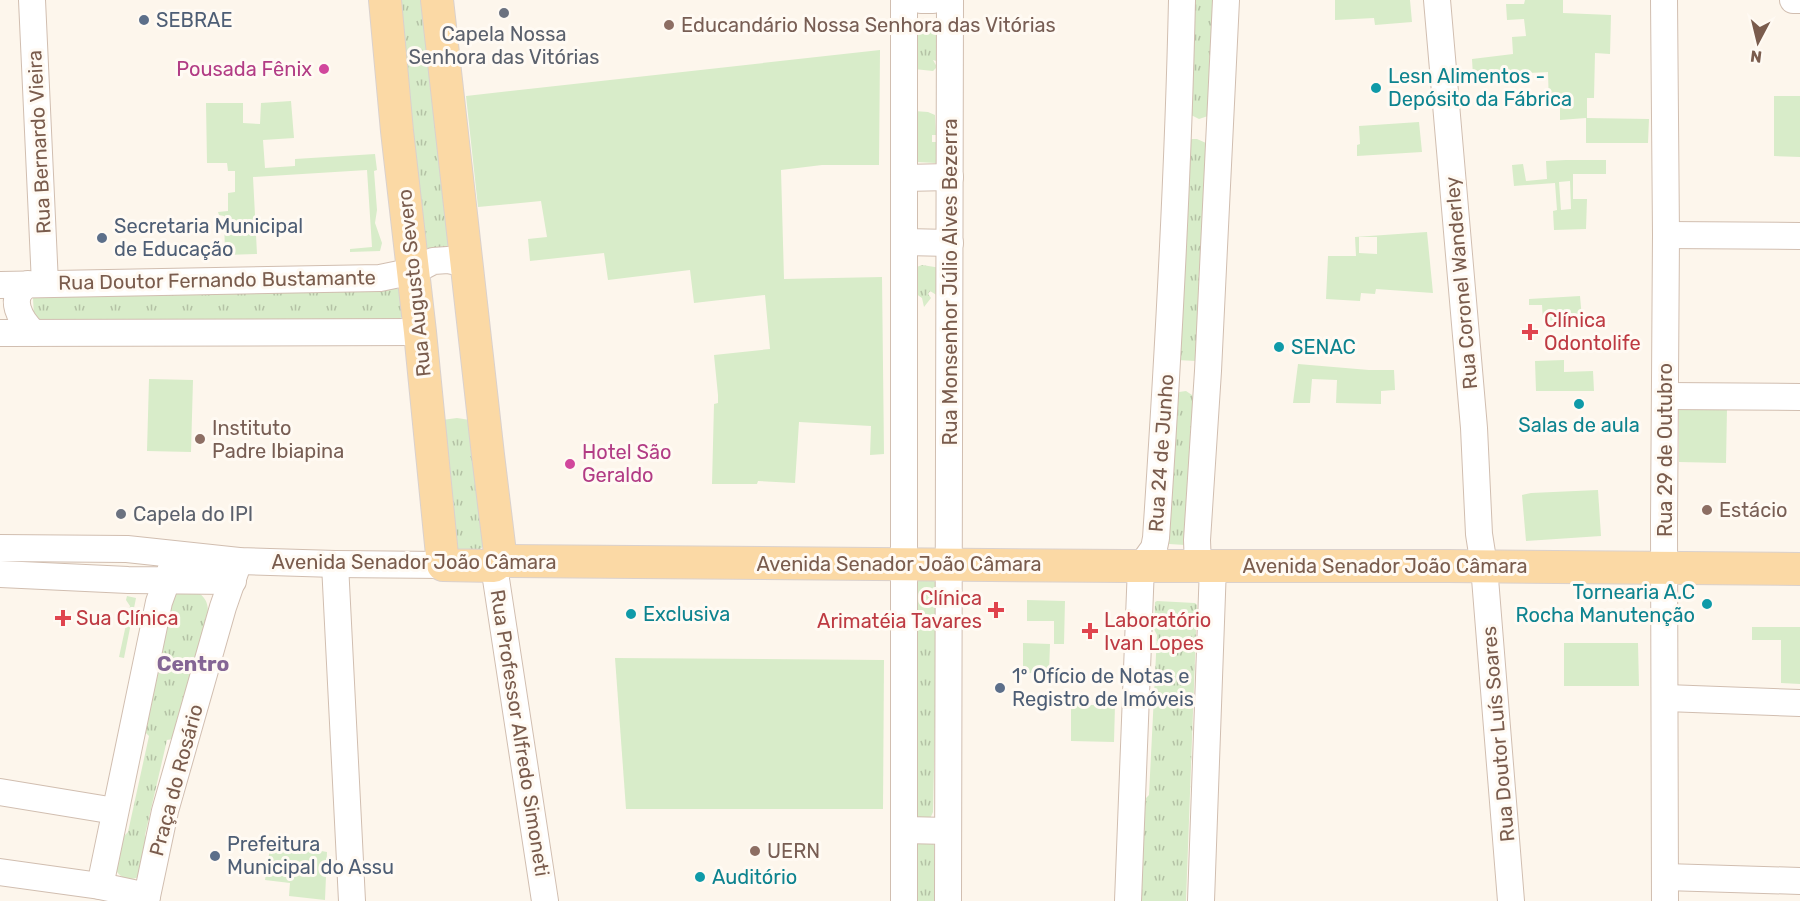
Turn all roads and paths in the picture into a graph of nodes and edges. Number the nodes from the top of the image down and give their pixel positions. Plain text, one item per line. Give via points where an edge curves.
1 (32, 0) edge
2 (385, 0) edge
3 (437, 0) edge
4 (904, 0) edge
5 (921, 0) edge
6 (933, 0) edge
7 (950, 0) edge
8 (1182, 0) edge
9 (1226, 0) edge
10 (1437, 0) edge
11 (1664, 0) edge
12 (1180, 108) junction
13 (1220, 111) junction
14 (1178, 144) junction
15 (1219, 148) junction
16 (951, 177) junction
17 (904, 178) junction
18 (1666, 235) junction
19 (1800, 236) edge
20 (904, 242) junction
21 (950, 243) junction
22 (467, 264) junction
23 (414, 271) junction
24 (37, 284) junction
25 (0, 285) edge
26 (420, 332) junction
27 (0, 333) edge
28 (34, 333) junction
29 (1167, 369) junction
30 (1208, 371) junction
31 (1666, 396) junction
32 (1800, 398) edge
33 (0, 548) edge
34 (498, 563) junction
35 (190, 564) junction
36 (335, 564) junction
37 (904, 564) junction
38 (950, 564) junction
39 (443, 565) junction
40 (1141, 566) junction
41 (1205, 566) junction
42 (1484, 566) junction
43 (1665, 567) junction
44 (1800, 568) edge
45 (236, 571) junction
46 (0, 574) edge
47 (167, 580) junction
48 (1666, 698) junction
49 (1800, 703) edge
50 (0, 792) edge
51 (115, 811) junction
52 (904, 830) junction
53 (948, 831) junction
54 (0, 872) edge
55 (1800, 880) edge
56 (100, 886) junction
57 (1665, 889) edge
58 (146, 898) edge
59 (352, 901) edge
60 (545, 901) edge
61 (904, 901) edge
62 (948, 901) edge
63 (1128, 901) edge
64 (1201, 901) edge
65 (1511, 901) edge

1 - 24 street, Rua Bernardo Vieira
2 - 23 main road, Rua Augusto Severo
3 - 22 main road
4 - 17 street
5 - 6 street
7 - 16 street, Rua Monsenhor Júlio Alves Bezerra
8 - 12 street, Rua 24 de Junho
9 - 13 street
10 - 42 street, Rua Coronel Wanderley
11 - 18 street, Rua 29 de Outubro
12 - 13 street via 1187,119 1199,123 1211,120
12 - 14 street, Rua 24 de Junho
13 - 15 street
14 - 15 street via 1189,133 1204,132 1211,135
14 - 29 street, Rua 24 de Junho
15 - 30 street
16 - 17 street
16 - 21 street, Rua Monsenhor Júlio Alves Bezerra
17 - 20 street
18 - 19 street
18 - 31 street, Rua 29 de Outubro
20 - 21 street
20 - 37 street
21 - 38 street, Rua Monsenhor Júlio Alves Bezerra
22 - 23 street, Rua Doutor Fernando Bustamante via 433,261
22 - 34 main road
23 - 24 street, Rua Doutor Fernando Bustamante via 380,278
23 - 26 main road, Rua Augusto Severo
24 - 25 street, Rua Doutor Fernando Bustamante
24 - 28 street via 22,288 18,295 18,310 24,324
26 - 28 street
26 - 39 main road, Rua Augusto Severo
27 - 28 street
29 - 30 street
29 - 40 street, Rua 24 de Junho via 1156,538
30 - 41 street via 1197,540
31 - 32 street
31 - 43 street, Rua 29 de Outubro
33 - 35 street, Avenida Senador João Câmara via 127,549
34 - 37 main road, Avenida Senador João Câmara
34 - 39 main road, Avenida Senador João Câmara
34 - 60 street, Rua Professor Alfredo Simoneti
35 - 45 street, Avenida Senador João Câmara
35 - 47 street, Avenida Senador João Câmara
36 - 39 street, Avenida Senador João Câmara
36 - 45 street, Avenida Senador João Câmara
36 - 59 street
37 - 38 main road, Avenida Senador João Câmara
37 - 52 street
38 - 40 main road, Avenida Senador João Câmara
38 - 53 street, Rua Monsenhor Júlio Alves Bezerra
40 - 41 main road, Avenida Senador João Câmara
40 - 63 street, Rua 24 de Junho
41 - 42 main road, Avenida Senador João Câmara
41 - 64 street
42 - 43 main road, Avenida Senador João Câmara
42 - 65 street, Rua Doutor Luís Soares
43 - 44 main road, Avenida Senador João Câmara
43 - 48 street, Rua 29 de Outubro
45 - 58 street, Praça do Rosário via 165,811
46 - 47 street, Avenida Senador João Câmara
47 - 51 street
48 - 49 street
48 - 57 street, Rua 29 de Outubro
50 - 51 street
51 - 56 street
52 - 53 street
52 - 61 street
53 - 62 street, Rua Monsenhor Júlio Alves Bezerra
54 - 56 street
55 - 57 street
56 - 58 street

